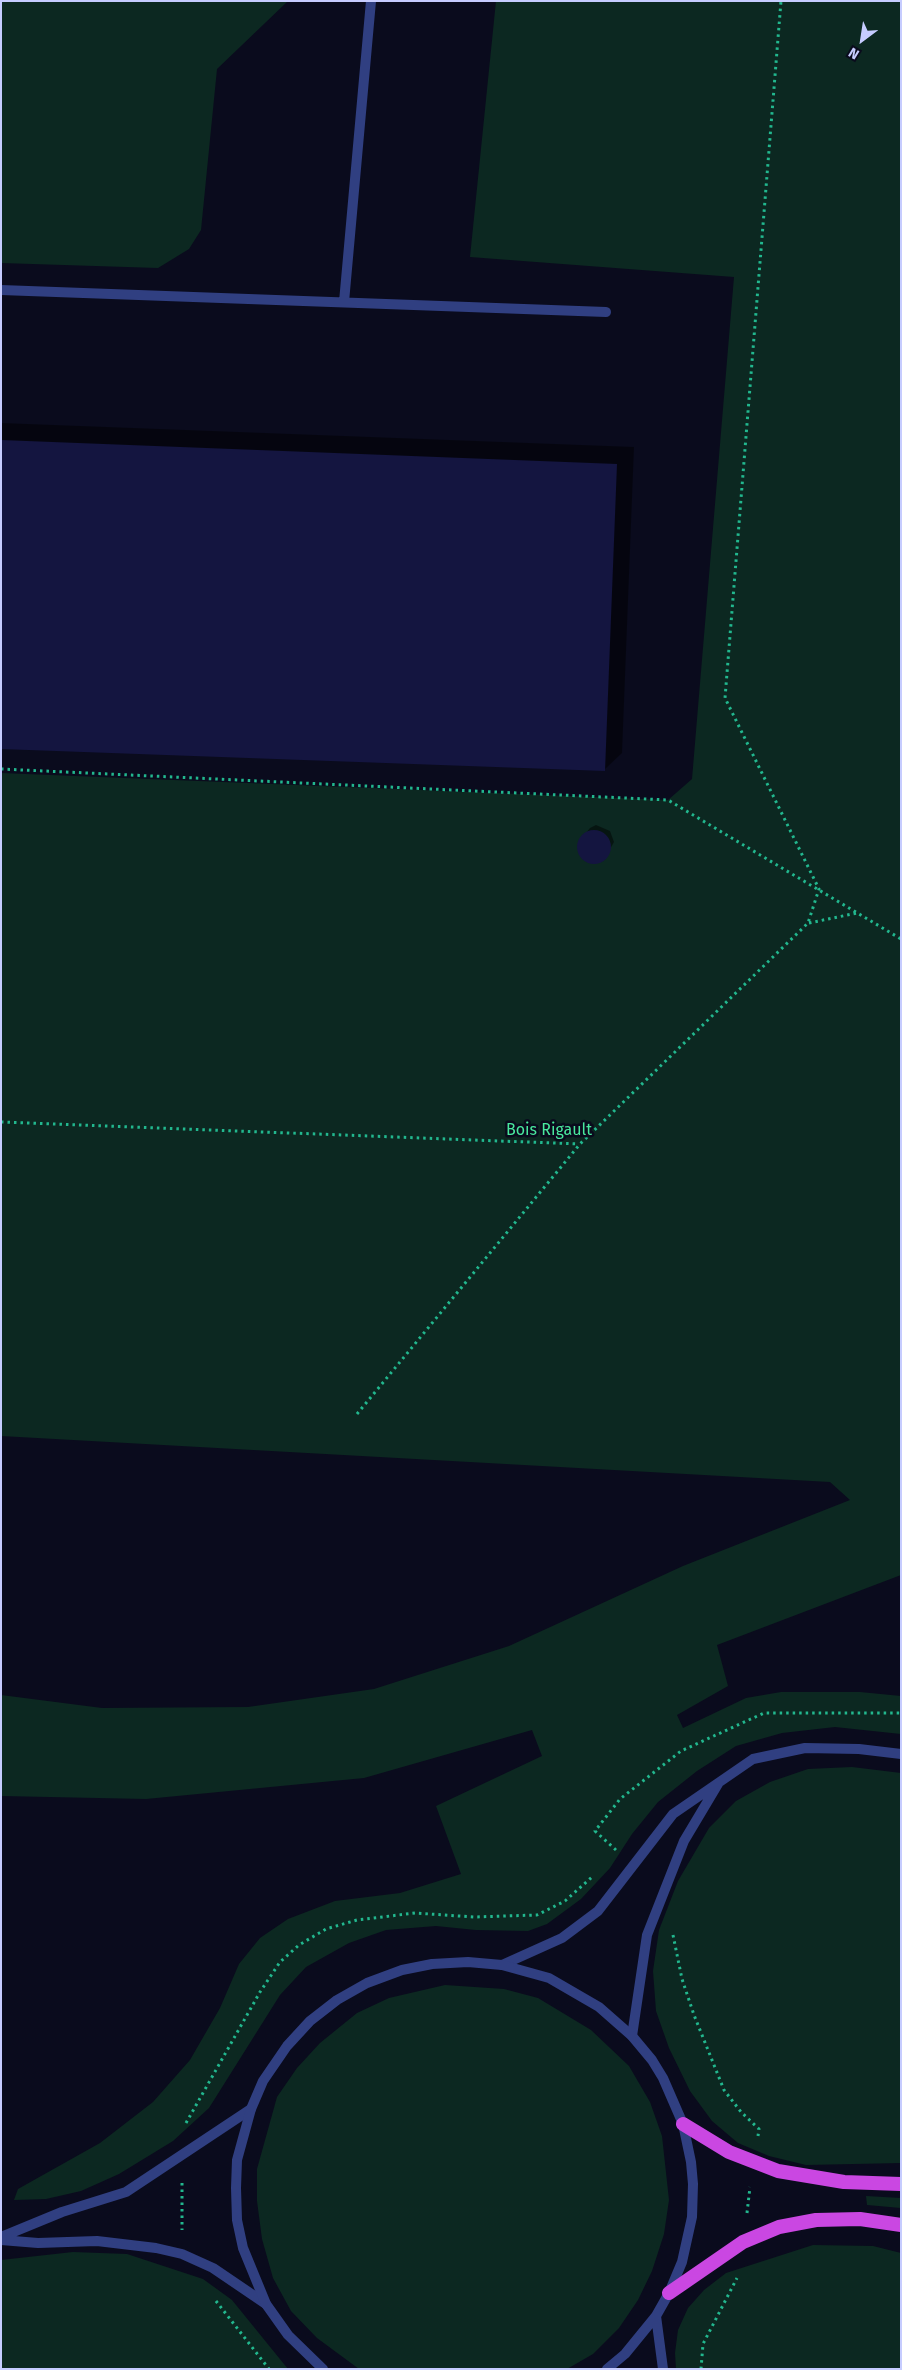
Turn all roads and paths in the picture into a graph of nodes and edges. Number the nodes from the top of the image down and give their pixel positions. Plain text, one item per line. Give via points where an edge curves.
1 (371, 1) edge
2 (781, 1) edge
3 (1, 290) edge
4 (344, 302) junction
5 (606, 312) dead end
6 (1, 769) edge
7 (819, 890) junction
8 (857, 912) junction
9 (808, 923) junction
10 (901, 939) edge
11 (1, 1122) edge
12 (580, 1144) junction
13 (357, 1414) dead end
14 (901, 1754) edge
15 (720, 1781) junction
16 (502, 1965) junction
17 (632, 2036) junction
18 (250, 2109) junction
19 (683, 2124) junction
20 (901, 2184) edge
21 (901, 2225) edge
22 (1, 2239) edge
23 (669, 2294) junction
24 (266, 2304) junction
25 (656, 2316) junction
26 (318, 2367) edge
27 (607, 2369) edge
28 (663, 2369) edge

1 - 4 street
2 - 7 path via 725,698
3 - 4 street
4 - 5 street
6 - 7 path via 668,800
7 - 8 path
7 - 9 path
8 - 9 path
8 - 10 path
9 - 12 path
11 - 12 path
12 - 13 path
14 - 15 street via 805,1748 753,1759
15 - 16 street via 673,1814 598,1911 562,1938
15 - 17 street via 684,1841 647,1935
16 - 17 street via 549,1978 570,1988 600,2007
16 - 18 street via 468,1962 402,1970 367,1983 337,2000 310,2021 287,2046 263,2081
17 - 19 street via 663,2078
18 - 22 street via 126,2192 62,2212
18 - 24 street via 237,2160 237,2220 243,2248
19 - 20 highway via 729,2152 778,2171 844,2182
19 - 23 street via 691,2162 692,2217 682,2262
21 - 23 highway via 860,2219 816,2220 779,2227 743,2242
22 - 24 street via 97,2241 182,2254 213,2268
23 - 25 street
24 - 26 street via 288,2335
25 - 27 street via 625,2354
25 - 28 street

